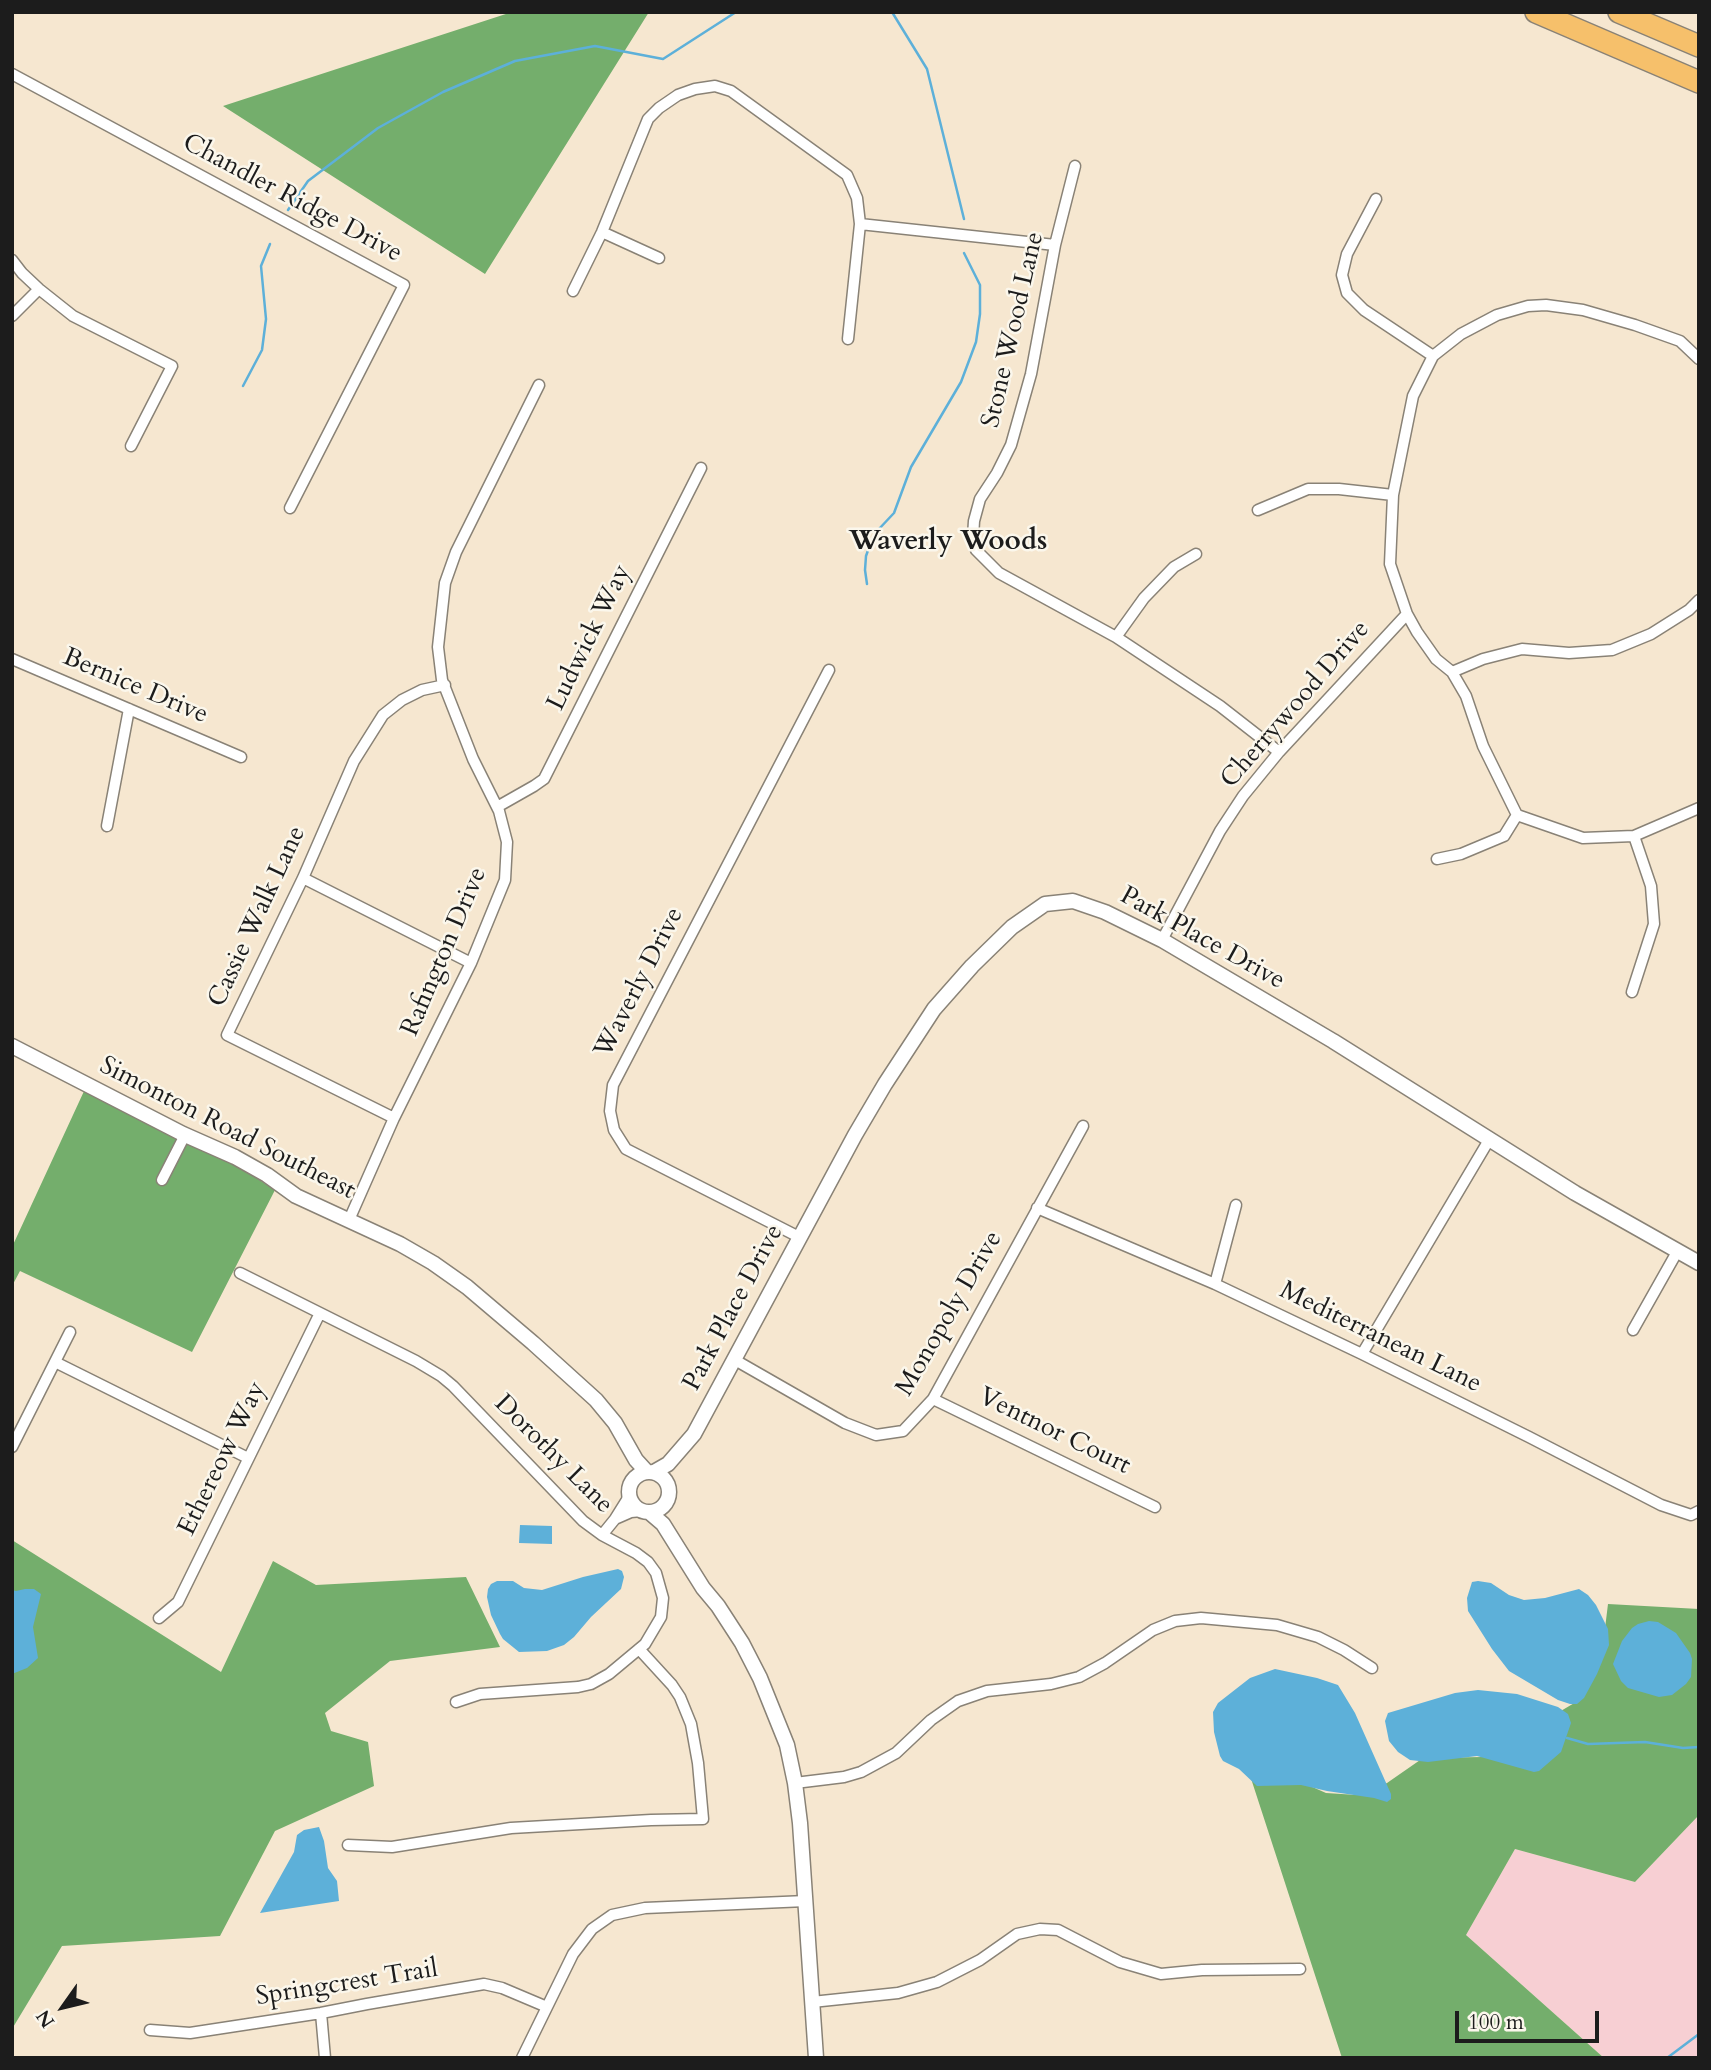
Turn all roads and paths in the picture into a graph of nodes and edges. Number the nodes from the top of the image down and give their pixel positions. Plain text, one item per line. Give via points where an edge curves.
1 (1536, 12) edge
2 (1619, 12) edge
3 (1699, 46) edge
4 (12, 74) edge
5 (1699, 82) edge
6 (1075, 166) dead end
7 (1376, 199) dead end
8 (860, 224) junction
9 (603, 232) junction
10 (1055, 245) junction
11 (659, 258) dead end
12 (12, 260) edge
13 (38, 289) junction
14 (573, 291) dead end
15 (12, 316) edge
16 (848, 340) dead end
17 (1433, 356) junction
18 (1699, 359) edge
19 (539, 385) dead end
20 (131, 446) dead end
21 (702, 468) dead end
22 (1393, 495) junction
23 (290, 508) dead end
24 (1258, 510) dead end
25 (1196, 554) dead end
26 (1699, 600) edge
27 (1407, 614) junction
28 (1116, 637) junction
29 (12, 659) edge
30 (829, 670) dead end
31 (1452, 672) junction
32 (445, 685) junction
33 (129, 709) junction
34 (1279, 752) junction
35 (241, 757) dead end
36 (497, 807) junction
37 (1699, 808) edge
38 (1517, 815) junction
39 (107, 826) dead end
40 (1634, 836) junction
41 (1437, 859) dead end
42 (303, 878) junction
43 (1161, 940) junction
44 (471, 963) junction
45 (1632, 992) dead end
46 (12, 1046) edge
47 (394, 1118) junction
48 (1083, 1126) dead end
49 (185, 1135) junction
50 (1489, 1140) junction
51 (162, 1180) dead end
52 (1236, 1205) dead end
53 (1037, 1208) junction
54 (349, 1220) junction
55 (799, 1237) junction
56 (1677, 1252) junction
57 (1699, 1263) edge
58 (240, 1273) dead end
59 (1215, 1284) junction
60 (320, 1313) junction
61 (1633, 1330) dead end
62 (70, 1332) dead end
63 (1362, 1353) junction
64 (734, 1360) junction
65 (55, 1362) junction
66 (587, 1394) junction
67 (933, 1399) junction
68 (694, 1434) junction
69 (12, 1447) edge
70 (248, 1458) junction
71 (650, 1472) junction
72 (668, 1484) junction
73 (631, 1488) junction
74 (667, 1503) junction
75 (1155, 1507) dead end
76 (645, 1511) junction
77 (1699, 1511) edge
78 (615, 1519) junction
79 (602, 1535) junction
80 (718, 1606) junction
81 (159, 1618) dead end
82 (639, 1649) junction
83 (1373, 1668) dead end
84 (456, 1702) dead end
85 (795, 1783) junction
86 (348, 1845) dead end
87 (806, 1901) junction
88 (1300, 1969) dead end
89 (812, 2002) junction
90 (547, 2007) junction
91 (321, 2014) junction
92 (150, 2030) dead end
93 (325, 2058) edge
94 (522, 2058) edge
95 (816, 2058) edge

1 - 5 highway
2 - 3 highway
4 - 23 street, Chandler Ridge Drive via 404,285
6 - 10 street, Stone Wood Lane
7 - 17 street via 1347,254 1342,275 1347,293 1364,310
8 - 9 street via 858,198 847,175 731,91 715,86 678,95 648,119
8 - 10 street
8 - 16 street
9 - 11 street
9 - 14 street
10 - 28 street, Stone Wood Lane via 1031,374 1011,445 980,499 973,537 976,550 999,573
12 - 13 street
13 - 15 street
13 - 20 street via 73,316 172,366
17 - 18 street via 1497,315 1546,305 1635,325 1680,341
17 - 22 street via 1413,396
19 - 32 street, Rafington Drive via 444,583 438,647
21 - 36 street, Ludwick Way via 544,779
22 - 24 street via 1308,489
22 - 27 street via 1390,564
25 - 28 street via 1174,567 1144,598
26 - 31 street via 1651,634 1612,650 1522,649
27 - 31 street via 1436,659
27 - 34 street, Cherrywood Drive
28 - 34 street, Stone Wood Lane via 1220,706
29 - 33 street, Bernice Drive
30 - 55 street, Waverly Drive via 613,1085 610,1111 614,1130 626,1149
31 - 38 street
32 - 36 street, Rafington Drive
32 - 42 street, Cassie Walk Lane via 422,690 383,715 354,761
33 - 35 street, Bernice Drive
33 - 39 street
34 - 43 street, Cherrywood Drive via 1220,831
36 - 44 street, Rafington Drive via 508,842 506,873
37 - 40 street
38 - 40 street via 1583,838
38 - 41 street via 1504,836
40 - 45 street via 1651,886 1654,924
42 - 44 street
42 - 47 street, Cassie Walk Lane via 228,1035
43 - 50 street, Park Place Drive
43 - 55 street, Park Place Drive via 1073,901 1045,904 1012,927 933,1009
44 - 47 street, Rafington Drive
46 - 49 street, Simonton Road Southeast
47 - 54 street, Rafington Drive
48 - 53 street, Monopoly Drive
49 - 51 street
49 - 54 street, Simonton Road Southeast
50 - 56 street, Park Place Drive
50 - 63 street
52 - 59 street
53 - 59 street, Mediterranean Lane
53 - 67 street, Monopoly Drive
54 - 66 street, Simonton Road Southeast via 420,1255 467,1287
55 - 64 street, Park Place Drive
56 - 57 street, Park Place Drive
56 - 61 street
58 - 60 street, Dorothy Lane
59 - 63 street, Mediterranean Lane
60 - 70 street, Ethereow Way
60 - 79 street, Dorothy Lane via 442,1376
62 - 65 street
63 - 77 street, Mediterranean Lane via 1661,1505 1691,1516
64 - 67 street, Monopoly Drive via 845,1423 876,1435 903,1431
64 - 68 street, Park Place Drive
65 - 69 street
65 - 70 street
66 - 71 street via 615,1423 636,1461
66 - 73 street via 629,1465
67 - 75 street, Ventnor Court
68 - 71 street, Park Place Drive via 665,1467
68 - 72 street, Park Place Drive via 686,1457
70 - 81 street, Ethereow Way via 178,1602
71 - 72 street
71 - 73 street via 641,1474
72 - 74 street
73 - 76 street via 632,1502
73 - 78 street
74 - 76 street
74 - 80 street via 671,1520
76 - 78 street
76 - 80 street via 663,1524
78 - 79 street
79 - 82 street, Dorothy Lane via 648,1562 660,1584 661,1617
80 - 85 street via 765,1689 787,1745
82 - 84 street, Dorothy Lane via 591,1684 480,1694
82 - 86 street via 672,1685 691,1724 703,1819 511,1828 392,1847
83 - 85 street via 1318,1637 1277,1625 1201,1618 1175,1621 1079,1677 987,1691 958,1701 896,1753 861,1773
85 - 87 street
87 - 89 street
87 - 90 street via 645,1908 612,1915 592,1929 573,1954
88 - 89 street via 1161,1975 1121,1962 1058,1930 1040,1929 1017,1934 937,1982 898,1993
89 - 95 street
90 - 91 street, Springcrest Trail via 484,1984
90 - 94 street
91 - 92 street, Springcrest Trail via 190,2033
91 - 93 street

